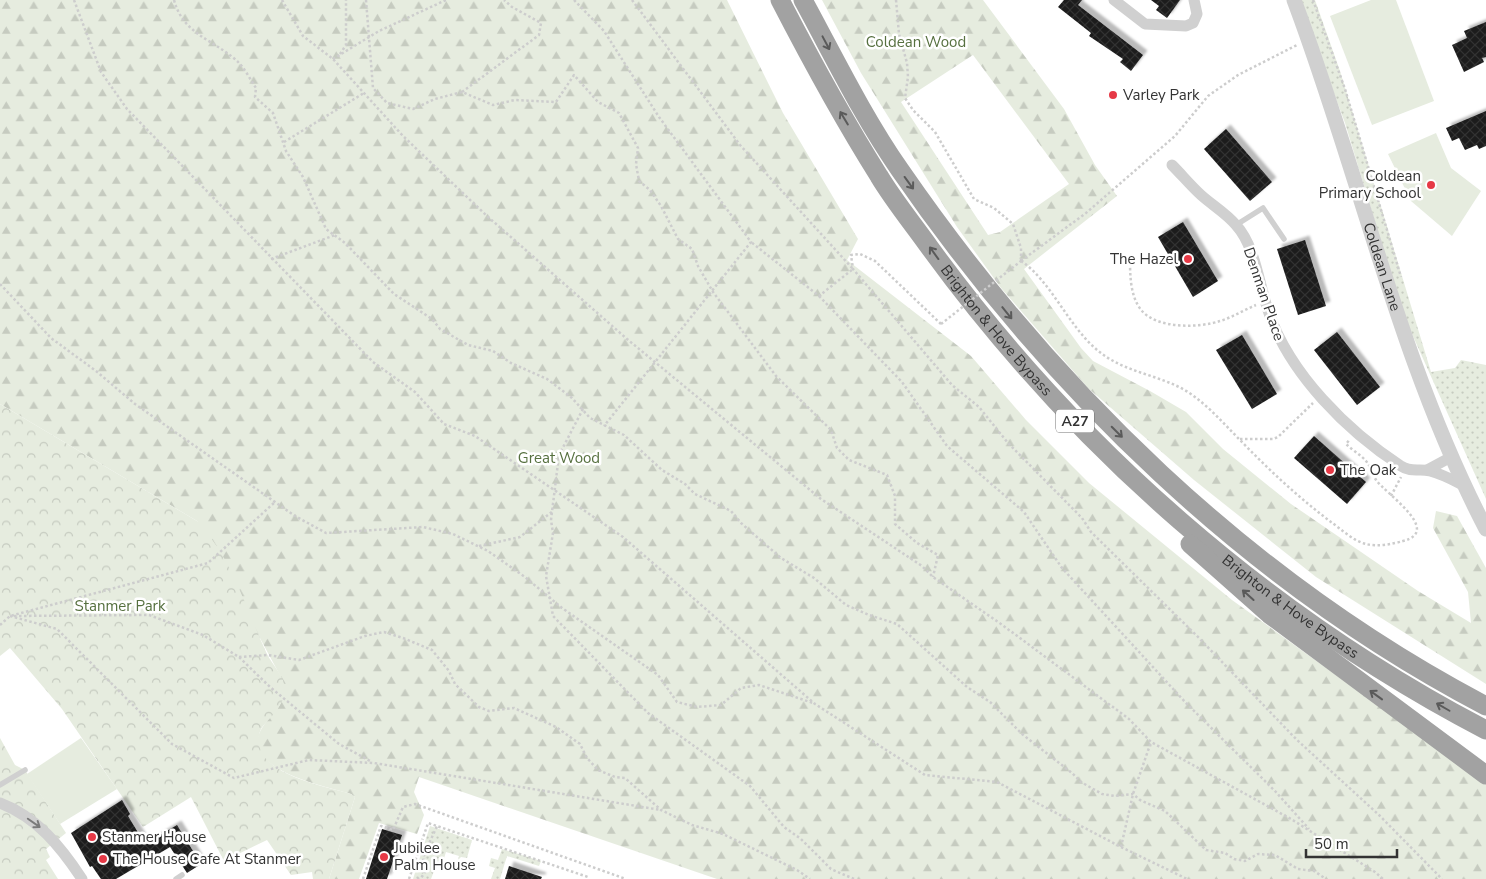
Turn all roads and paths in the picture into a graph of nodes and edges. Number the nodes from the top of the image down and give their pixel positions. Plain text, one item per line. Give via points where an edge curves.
1 (74, 0) edge
2 (174, 0) edge
3 (282, 0) edge
4 (346, 0) edge
5 (366, 0) edge
6 (446, 0) edge
7 (504, 0) edge
8 (574, 0) edge
9 (632, 0) edge
10 (780, 0) edge
11 (803, 0) edge
12 (896, 0) edge
13 (1114, 0) edge
14 (1194, 0) edge
15 (1294, 0) edge
16 (1313, 0) edge
17 (367, 38) junction
18 (1309, 39) junction
19 (333, 59) junction
20 (462, 92) junction
21 (364, 93) junction
22 (284, 142) junction
23 (1172, 165) dead end
24 (1236, 225) junction
25 (336, 235) junction
26 (1284, 239) dead end
27 (751, 242) junction
28 (1130, 258) dead end
29 (271, 259) junction
30 (1021, 261) junction
31 (853, 269) junction
32 (1402, 280) dead end
33 (0, 284) edge
34 (713, 292) junction
35 (819, 296) junction
36 (1265, 301) junction
37 (654, 362) junction
38 (1320, 394) junction
39 (583, 408) junction
40 (604, 426) junction
41 (1356, 432) junction
42 (1239, 439) junction
43 (1106, 452) junction
44 (1453, 456) junction
45 (1405, 469) junction
46 (1427, 470) junction
47 (1465, 486) junction
48 (556, 492) junction
49 (1391, 496) junction
50 (275, 502) junction
51 (553, 510) junction
52 (1486, 529) edge
53 (477, 546) junction
54 (934, 577) junction
55 (548, 596) junction
56 (10, 616) junction
57 (0, 625) edge
58 (239, 657) junction
59 (815, 704) junction
60 (1486, 706) edge
61 (1486, 730) edge
62 (1151, 742) junction
63 (374, 763) junction
64 (25, 770) dead end
65 (1486, 775) edge
66 (0, 785) edge
67 (1133, 794) junction
68 (0, 803) edge
69 (660, 810) junction
70 (437, 826) junction
71 (1311, 831) junction
72 (1121, 847) junction
73 (435, 868) dead end
74 (425, 871) junction
75 (82, 879) edge
76 (363, 879) edge
77 (411, 879) edge
78 (417, 879) edge
79 (588, 879) edge
80 (626, 879) edge
81 (810, 879) edge
82 (854, 879) edge
83 (1187, 879) edge
84 (1326, 879) edge
85 (1383, 879) edge
86 (1442, 879) edge

1 - 29 path via 101,72 127,109
2 - 22 path via 183,22 241,65 256,88 255,97 274,113
3 - 19 path via 303,36
4 - 19 path via 346,45
5 - 17 path
6 - 17 path
7 - 20 path via 541,23 539,35
8 - 27 path via 604,31 660,117
9 - 31 path via 740,144
43 -> 10 highway, Brighton & Hove Bypass / A27 via 1056,400 956,283 892,194 829,93
11 -> 60 highway, Brighton & Hove Bypass / A27 via 847,83 899,168 1008,315 1077,392 1184,495 1284,576 1363,632
12 - 30 path via 899,34 907,62 905,98 935,132 974,199 994,208 1013,224 1021,248
13 - 14 street via 1145,24 1186,26 1197,14
15 - 18 street, Coldean Lane
16 - 32 path via 1345,89
17 - 19 path
17 - 20 path via 373,88 387,103 413,109
18 - 30 path via 1238,75 1208,96 1175,136 1086,213
18 - 44 street, Coldean Lane via 1398,321
19 - 21 path
20 - 34 path via 493,105 515,100 556,102 574,75 598,102 619,113 638,148 639,181 661,206 678,239 692,249
21 - 22 path
21 - 37 path via 403,136 487,216
22 - 25 path via 326,229
23 - 24 street, Denman Place
24 - 26 lane via 1263,208
24 - 36 street, Denman Place via 1247,242
25 - 29 path
25 - 39 path via 382,284 432,319 440,329 468,345 493,351 547,379
27 - 34 path
27 - 35 path
28 - 36 path via 1130,283 1135,297 1142,311 1157,320 1209,324
29 - 48 path via 373,362 415,392 444,424 475,436
30 - 31 path, bridge via 941,324 875,261 860,254 850,255
30 - 42 path via 1033,269 1062,310 1096,349 1126,368 1188,392 1229,426
31 - 35 path
31 - 86 path via 952,385 979,407 1008,443 1082,518 1091,532 1297,740 1379,815
33 - 50 path via 51,338 96,370 135,404
34 - 37 path
34 - 54 path via 776,376 831,430 837,448 849,460 887,475 895,496 895,524 938,556
35 - 71 path via 902,382 947,446 1024,512 1062,568
36 - 38 street, Denman Place via 1283,347
37 - 40 path
37 - 54 path via 821,499
38 - 41 street, Denman Place
38 - 42 path via 1308,410 1273,439
39 - 40 path via 590,418
39 - 48 path via 559,455
40 - 67 path via 624,435 662,470 696,494 731,511 740,523 781,558 814,578 846,605 897,624 1081,782 1102,794
41 - 45 street, Denman Place
41 - 49 path via 1346,444 1366,461 1376,481
42 - 49 path via 1289,490 1348,535 1365,544 1405,541 1416,531 1413,515
61 -> 43 highway, Brighton & Hove Bypass / A27 via 1401,682 1284,603 1169,511
65 -> 43 highway, A27 via 1269,614 1161,518
44 - 46 street
44 - 47 street, Coldean Lane
45 - 46 street
45 - 49 path
46 - 47 street
47 - 52 street, Coldean Lane
48 - 51 path
48 - 59 path via 623,537
50 - 53 path via 326,533 423,527 453,534
50 - 56 path via 208,563
51 - 53 path via 520,537
51 - 55 path via 546,576
53 - 55 path
54 - 62 path via 1129,719
55 - 59 path via 658,675 677,702 697,707 721,705 741,688 758,685
55 - 82 path via 553,616 648,713 750,786 784,827 831,869
56 - 57 path
56 - 58 path via 149,615 203,635
56 - 63 path via 57,629 172,744 234,778 309,760
58 - 63 path via 339,744
58 - 69 path via 268,655 299,660 365,636 384,632 403,638 432,650 450,670 455,684 479,707 489,711 514,708 556,727 580,744 586,758 598,770 625,778
59 - 72 path via 924,775 997,782
62 - 67 path
62 - 71 path
63 - 69 path
64 - 66 lane
67 - 72 path
67 - 84 path via 1165,811 1206,850 1245,861 1258,854 1275,855 1298,869 1314,871
68 -> 75 street via 38,825 63,850
69 - 81 path via 692,825 723,834
70 - 74 path via 423,857
70 - 77 path via 428,823
70 - 79 path via 560,866 588,876
71 - 85 path
72 - 83 path
73 - 74 path
74 - 78 path
76 - 80 path via 381,826 393,830 403,807 414,804

